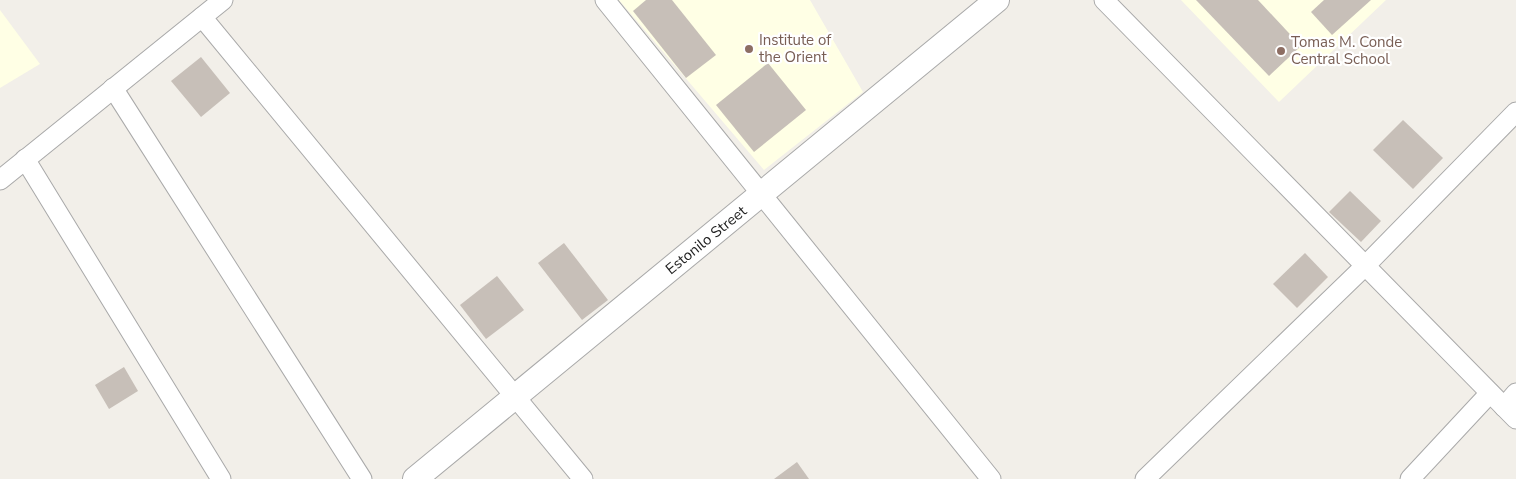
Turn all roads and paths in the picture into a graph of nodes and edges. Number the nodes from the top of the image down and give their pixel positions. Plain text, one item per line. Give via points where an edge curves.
1 (223, 0) edge
2 (605, 0) edge
3 (997, 0) edge
4 (1104, 0) edge
5 (202, 17) junction
6 (113, 88) junction
7 (1516, 112) edge
8 (25, 159) junction
9 (0, 180) edge
10 (762, 194) junction
11 (1365, 266) junction
12 (1490, 393) junction
13 (515, 397) junction
14 (1512, 406) edge
15 (222, 479) edge
16 (362, 479) edge
17 (415, 479) edge
18 (583, 479) edge
19 (991, 479) edge
20 (1145, 479) edge
21 (1410, 479) edge

1 - 5 street
2 - 10 street
3 - 10 street, Estonilo Street
4 - 11 street
5 - 6 street
5 - 13 street
6 - 8 street
6 - 16 street
7 - 11 street
8 - 9 street
8 - 15 street
10 - 13 street, Estonilo Street
10 - 19 street
11 - 12 street
11 - 20 street
12 - 14 street
12 - 21 street
13 - 17 street, Estonilo Street
13 - 18 street

